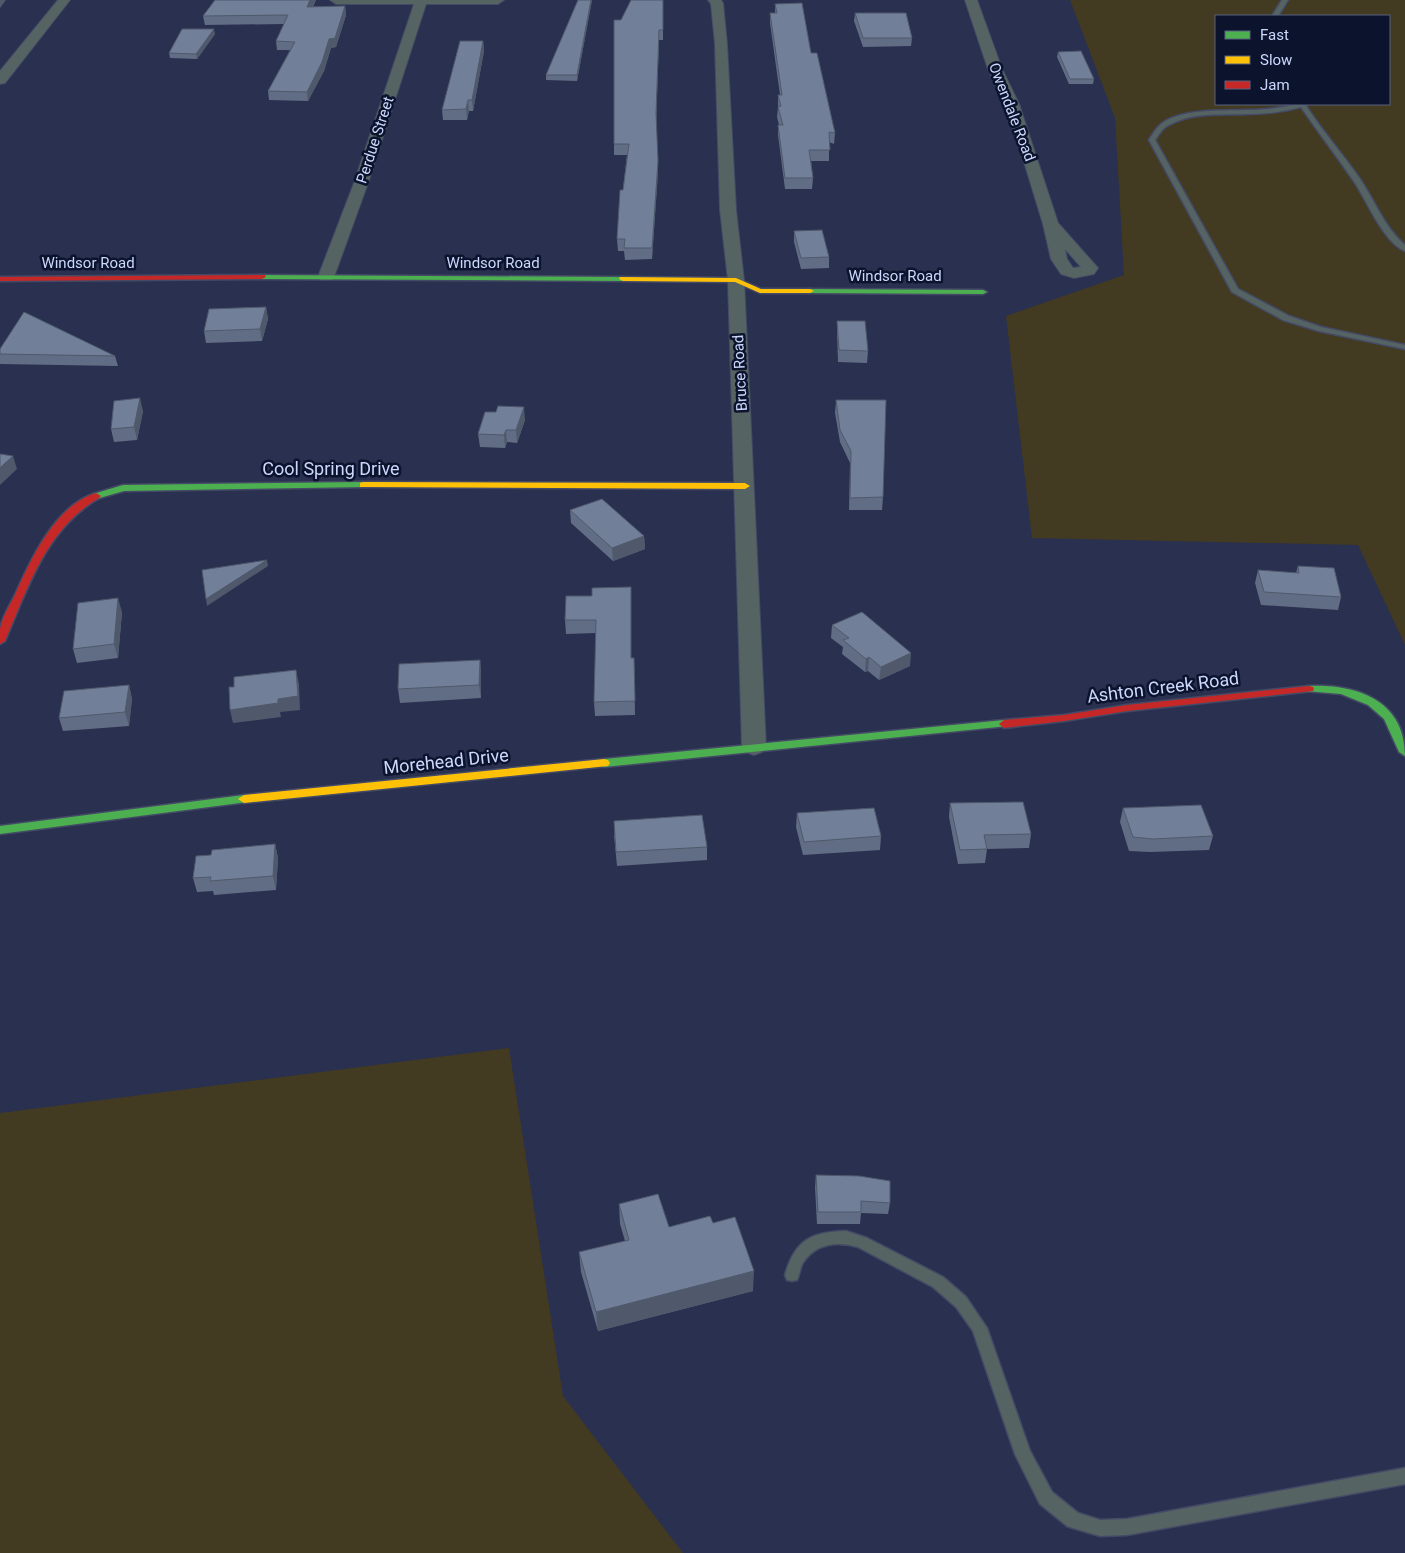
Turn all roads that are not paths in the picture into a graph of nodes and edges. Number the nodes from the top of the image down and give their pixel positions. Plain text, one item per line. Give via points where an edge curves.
1 (64, 0) edge
2 (336, 0) edge
3 (498, 0) edge
4 (714, 0) edge
5 (971, 0) edge
6 (1285, 0) edge
7 (421, 1) edge
8 (1276, 15) edge
9 (0, 80) edge
10 (1302, 105) edge
11 (1051, 224) dead end
12 (1405, 249) edge
13 (326, 277) junction
14 (0, 279) edge
15 (736, 280) junction
16 (983, 292) dead end
17 (1405, 347) edge
18 (745, 486) junction
19 (0, 641) edge
20 (896, 734) joint
21 (754, 747) junction
22 (1405, 752) edge
23 (0, 830) edge
24 (792, 1275) dead end
25 (1405, 1476) edge

1 - 9 street
2 - 7 street
3 - 7 street
4 - 15 street, Bruce Road via 721,44 728,210
5 - 11 street, Owendale Road via 995,69 1012,104
6 - 8 lane
7 - 13 street, Perdue Street via 361,183
10 - 12 lane via 1364,190 1381,225
10 - 17 lane via 1264,112 1189,116 1161,126 1152,140 1235,290 1286,318 1319,329
13 - 14 street, Windsor Road
13 - 15 street, Windsor Road
15 - 16 street, Windsor Road via 760,291
15 - 18 street, Bruce Road
18 - 19 street, Cool Spring Drive via 123,488 77,506 53,535 36,560
18 - 21 street, Bruce Road
20 - 21 street, Morehead Drive
20 - 22 street, Ashton Creek Road via 1322,688 1337,689 1376,705 1387,716
21 - 23 street, Morehead Drive via 303,792
24 - 25 lane via 797,1258 811,1245 825,1238 846,1237 862,1242 938,1282 961,1302 979,1328 1023,1454 1046,1498 1073,1520 1100,1528 1127,1527

